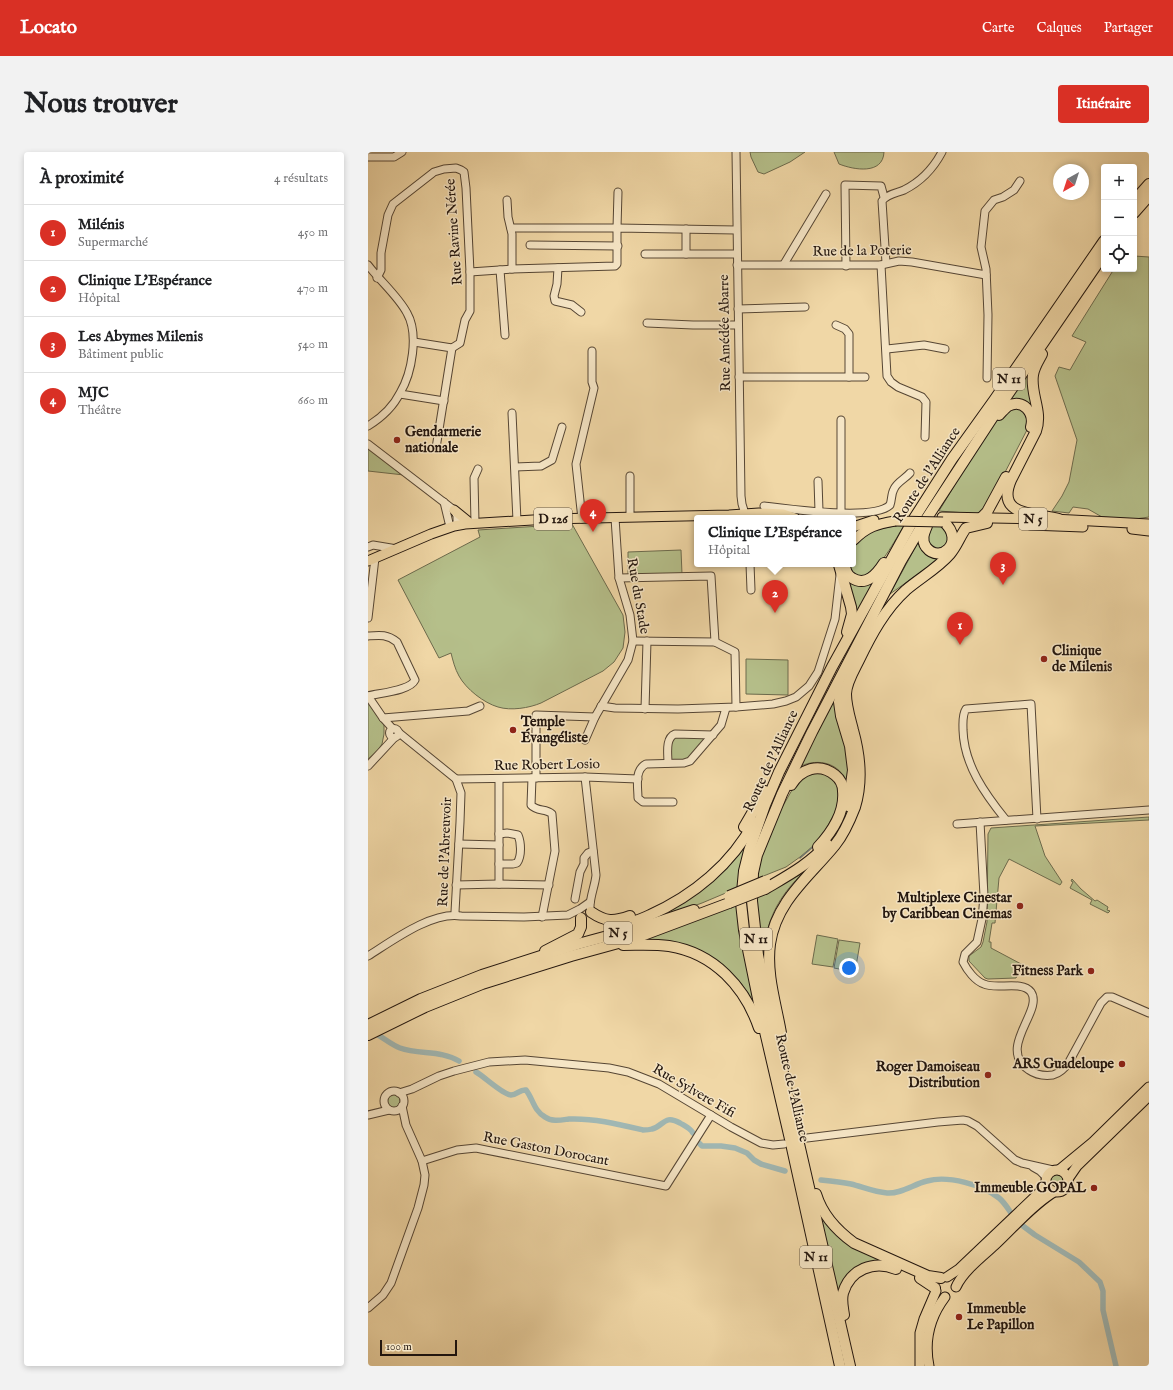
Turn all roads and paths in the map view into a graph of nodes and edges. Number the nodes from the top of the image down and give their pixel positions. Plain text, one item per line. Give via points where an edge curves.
1 (402, 152) edge
2 (736, 152) edge
3 (942, 152) edge
4 (368, 157) edge
5 (1020, 181) dead end
6 (1149, 184) edge
7 (618, 192) dead end
8 (826, 194) dead end
9 (1149, 196) edge
10 (884, 197) junction
11 (507, 200) dead end
12 (1135, 200) edge
13 (1137, 210) edge
14 (511, 228) junction
15 (618, 228) junction
16 (686, 229) junction
17 (736, 230) junction
18 (1101, 245) edge
19 (530, 246) dead end
20 (618, 246) junction
21 (644, 254) dead end
22 (686, 254) junction
23 (737, 254) junction
24 (1101, 258) edge
25 (784, 264) junction
26 (884, 264) junction
27 (368, 265) edge
28 (737, 265) junction
29 (846, 266) junction
30 (558, 268) junction
31 (512, 269) junction
32 (500, 270) junction
33 (470, 272) junction
34 (370, 273) edge
35 (986, 275) junction
36 (378, 278) junction
37 (1084, 284) junction
38 (805, 307) dead end
39 (738, 309) junction
40 (581, 312) dead end
41 (647, 323) dead end
42 (738, 325) junction
43 (836, 325) dead end
44 (505, 335) dead end
45 (414, 342) junction
46 (452, 348) junction
47 (886, 349) junction
48 (945, 349) dead end
49 (592, 351) dead end
50 (739, 377) junction
51 (849, 377) junction
52 (865, 377) dead end
53 (987, 378) dead end
54 (400, 394) junction
55 (444, 401) junction
56 (512, 413) dead end
57 (841, 420) dead end
58 (368, 426) edge
59 (562, 427) dead end
60 (969, 435) junction
61 (925, 437) dead end
62 (980, 438) junction
63 (368, 444) edge
64 (436, 448) dead end
65 (515, 467) junction
66 (478, 469) dead end
67 (910, 473) dead end
68 (630, 476) dead end
69 (818, 481) dead end
70 (939, 500) junction
71 (444, 502) junction
72 (764, 506) dead end
73 (454, 510) junction
74 (819, 511) junction
75 (746, 515) edge
76 (749, 515) edge
77 (786, 515) edge
78 (837, 515) edge
79 (841, 515) edge
80 (850, 515) edge
81 (694, 516) edge
82 (630, 517) junction
83 (615, 518) junction
84 (582, 519) junction
85 (895, 519) junction
86 (1059, 519) junction
87 (943, 520) junction
88 (984, 520) junction
89 (517, 521) junction
90 (473, 523) junction
91 (454, 526) junction
92 (856, 526) edge
93 (1149, 526) edge
94 (1149, 532) edge
95 (856, 536) edge
96 (368, 547) edge
97 (397, 549) junction
98 (372, 560) edge
99 (750, 567) edge
100 (841, 567) edge
101 (841, 567) edge
102 (842, 567) edge
103 (619, 578) junction
104 (751, 590) dead end
105 (368, 618) edge
106 (368, 636) edge
107 (633, 641) junction
108 (647, 641) junction
109 (715, 642) junction
110 (854, 650) junction
111 (832, 667) junction
112 (368, 696) edge
113 (480, 706) dead end
114 (601, 706) junction
115 (736, 707) junction
116 (726, 708) junction
117 (645, 709) junction
118 (595, 718) junction
119 (385, 721) junction
120 (393, 733) junction
121 (713, 735) junction
122 (585, 740) dead end
123 (668, 763) junction
124 (368, 766) edge
125 (779, 772) junction
126 (585, 776) junction
127 (534, 778) junction
128 (499, 779) junction
129 (638, 779) junction
130 (456, 780) junction
131 (782, 794) junction
132 (673, 802) dead end
133 (765, 805) junction
134 (1149, 810) edge
135 (1037, 819) junction
136 (1006, 820) junction
137 (980, 822) junction
138 (957, 824) dead end
139 (499, 834) junction
140 (459, 844) junction
141 (499, 845) junction
142 (593, 851) junction
143 (825, 856) junction
144 (499, 864) junction
145 (499, 884) junction
146 (456, 885) junction
147 (549, 885) junction
148 (765, 885) junction
149 (575, 899) dead end
150 (729, 900) junction
151 (583, 911) junction
152 (456, 915) junction
153 (542, 917) junction
154 (611, 946) junction
155 (368, 956) edge
156 (534, 956) junction
157 (506, 968) junction
158 (1149, 1013) edge
159 (368, 1024) edge
160 (368, 1035) edge
161 (782, 1087) junction
162 (1149, 1087) edge
163 (412, 1089) junction
164 (399, 1093) junction
165 (1149, 1096) edge
166 (384, 1100) junction
167 (403, 1103) junction
168 (391, 1110) junction
169 (369, 1115) edge
170 (711, 1116) junction
171 (406, 1125) junction
172 (807, 1138) dead end
173 (784, 1144) dead end
174 (802, 1154) junction
175 (422, 1161) junction
176 (1031, 1166) junction
177 (1056, 1170) junction
178 (1068, 1179) junction
179 (1046, 1181) junction
180 (1054, 1192) junction
181 (944, 1278) junction
182 (956, 1287) junction
183 (936, 1290) junction
184 (945, 1297) junction
185 (368, 1308) edge
186 (846, 1365) edge
187 (920, 1366) edge
188 (929, 1366) edge

1 - 4 street via 394,157
2 - 17 street, Rue Amédée Abarre
3 - 10 street via 934,167 923,179
5 - 35 street via 1014,190 994,200 985,211 981,247
6 - 12 highway
7 - 15 street
8 - 25 street
9 - 13 highway
10 - 26 street
10 - 29 street via 881,186 845,185
11 - 14 street
14 - 15 street
14 - 31 street
15 - 16 street
15 - 20 street
16 - 17 street
16 - 22 street
17 - 23 street, Rue Amédée Abarre
18 - 60 highway, Route de l'Alliance / N 11
19 - 20 street
20 - 30 street via 618,264 615,266
21 - 22 street
22 - 23 street
23 - 28 street, Rue Amédée Abarre
24 - 37 highway, Route de l'Alliance / N 11
25 - 28 street, Rue de la Poterie
25 - 29 street, Rue de la Poterie
26 - 29 street, Rue de la Poterie
26 - 35 street, Rue de la Poterie via 912,262
26 - 47 street
27 - 34 street
28 - 39 street, Rue Amédée Abarre
30 - 31 street
30 - 40 street via 555,300 572,305
31 - 32 street
32 - 33 street
32 - 44 street
33 - 36 street, Rue Ravine Nérée via 465,177 464,172 456,168 434,172 393,204 388,215 380,253 381,270
33 - 46 street, Rue Ravine Nérée via 470,311 465,320 460,343
34 - 36 street
35 - 53 street
36 - 45 street via 408,313
37 - 62 highway, Route de l'Alliance / N 11
37 - 86 highway via 1039,359 1033,385 1038,423 1007,492 1010,505 1019,511
38 - 39 street
39 - 42 street, Rue Amédée Abarre
41 - 42 street
42 - 50 street, Rue Amédée Abarre
43 - 51 street via 849,334
45 - 46 street
45 - 54 street via 410,365
46 - 55 street
47 - 48 street via 924,345
47 - 61 street via 887,376 891,382 922,397 926,402
49 - 84 street via 594,388 576,464
50 - 51 street
50 - 75 street, Rue Amédée Abarre via 741,496
51 - 52 street
54 - 55 street
54 - 58 street via 382,416
55 - 64 street
56 - 65 street
57 - 79 street
59 - 65 street via 552,460 541,466
60 - 102 highway via 941,469 878,572 868,580 859,581 850,577
60 - 111 highway, Route de l'Alliance / N 11 via 915,517
62 - 70 highway, Route de l'Alliance / N 11
62 - 88 highway via 1008,406 1020,404 1030,412 1030,431
63 - 71 street
65 - 89 street
66 - 90 street via 474,478
67 - 80 street via 896,485 891,503 886,508 876,512
68 - 82 street
69 - 74 street
70 - 87 highway via 923,538 925,545 933,553 944,552 952,542 951,529
70 - 110 highway, Route de l'Alliance / N 11 via 901,561
71 - 73 street
71 - 91 street
72 - 74 street
73 - 90 main road
73 - 91 street via 457,516
74 - 78 street
76 - 77 main road, D 126 via 759,512
81 - 82 main road, D 126
82 - 83 main road, D 126
83 - 84 main road, D 126
83 - 103 street, Rue du Stade
84 - 89 main road, D 126
85 - 87 main road, N 5
85 - 92 main road, N 5 via 884,518
85 - 95 main road, N 5 via 869,528
86 - 88 main road, N 5
86 - 93 main road, N 5
87 - 88 main road, N 5
88 - 94 main road, N 5
88 - 143 highway via 966,528 956,547 947,557 893,603 856,666 846,693 859,754 858,793 844,831
89 - 90 main road, D 126
90 - 91 main road, D 126
91 - 97 main road, D 126
96 - 97 street via 374,545
97 - 98 main road, D 126
98 - 105 street
99 - 104 street
100 - 111 highway via 852,614
101 - 115 street via 832,633 818,672 809,686 796,697 786,701
103 - 107 street, Rue du Stade via 630,615
103 - 109 street via 711,576
106 - 112 street via 388,636 397,642 415,680 410,686
107 - 108 street
107 - 114 street, Rue du Stade via 628,660
108 - 109 street
108 - 117 street
109 - 115 street via 735,652
110 - 131 highway, Route de l'Alliance / N 11
110 - 148 highway via 839,702 853,770 847,812 837,832 822,851 804,866
111 - 125 highway, Route de l'Alliance / N 11
112 - 119 street
113 - 119 street via 468,711
114 - 117 street
114 - 118 street, Rue du Stade
115 - 116 street
116 - 117 street
116 - 121 street via 721,725
118 - 122 street, Rue du Stade
118 - 127 street via 536,715
119 - 120 street
120 - 124 street via 385,747
120 - 130 street, Rue de l'Abreuvoir via 409,742
121 - 123 street via 690,761
121 - 123 street via 672,735 669,739
123 - 129 street via 644,765 639,770
125 - 133 highway, Route de l'Alliance / N 11
125 - 151 highway via 717,864 694,883 649,910 616,920 605,920
126 - 127 street, Rue Robert Losio
126 - 129 street, Rue Robert Losio
126 - 142 street
127 - 128 street, Rue Robert Losio
127 - 147 street via 532,805 535,809 552,814 555,851
128 - 130 street, Rue Robert Losio
128 - 139 street
129 - 132 street via 640,801
130 - 140 street, Rue de l'Abreuvoir via 461,793
131 - 148 highway via 800,774 813,768 831,772 840,781 844,790 839,815 826,838 804,860
131 - 161 highway, Route de l'Alliance / N 11 via 757,855 753,873 752,901 758,955
133 - 156 highway via 734,852 688,895 650,915
133 - 161 highway, Route de l'Alliance / N 11 via 744,871 741,903 749,953
134 - 135 street
135 - 136 street
135 - 136 street via 1031,704 966,709 963,716 964,743 970,764 981,786
136 - 137 street
137 - 138 street
137 - 158 street via 982,919 977,942 965,954 963,962 984,985 1024,987 1031,992 1033,1000 1017,1044 1017,1054 1025,1067 1042,1075 1056,1074 1067,1066 1106,998 1112,997
139 - 141 street
139 - 144 street via 518,835 520,844 517,862
140 - 141 street
140 - 146 street, Rue de l'Abreuvoir
141 - 144 street
142 - 149 street via 584,858
142 - 151 street via 596,881
143 - 148 highway via 795,876
143 - 161 highway via 792,893 776,921 770,940 769,976 785,1063
144 - 145 street
145 - 146 street
145 - 147 street
146 - 152 street, Rue de l'Abreuvoir
147 - 153 street
148 - 150 highway, N 5, bridge
150 - 154 highway, N 5 via 674,925
150 - 157 highway, N 5
151 - 153 street
151 - 156 highway via 578,934
152 - 153 street
152 - 155 street via 429,922
154 - 160 highway, N 5 via 482,984 425,1007
154 - 161 highway via 670,947 695,954 721,970 738,987 756,1018 769,1071
156 - 157 highway
157 - 159 highway, N 5 via 421,999
161 - 174 highway, Route de l'Alliance / N 11
161 - 186 highway, Route de l'Alliance / N 11 via 790,1139
162 - 177 main road via 1087,1147
163 - 164 street, Rue Sylvere Fifi
163 - 167 street, Rue Sylvere Fifi
163 - 170 street, Rue Sylvere Fifi via 439,1076 489,1062 525,1060 570,1064 615,1069 645,1077
164 - 166 street via 388,1093
164 - 167 street
165 - 178 main road via 1077,1166
166 - 168 street via 385,1106
166 - 169 street
167 - 168 street via 398,1110
167 - 171 street
168 - 169 street
168 - 171 street
170 - 173 street, Rue Sylvere Fifi via 761,1144
170 - 175 street, Rue Gaston Dorocant via 666,1186 476,1148 458,1150
171 - 175 street
172 - 176 street via 963,1120 977,1126 1015,1160
174 - 181 highway via 818,1201 831,1222 843,1234 860,1246 901,1265 928,1276
174 - 186 highway, Route de l'Alliance / N 11
175 - 185 street via 424,1189 411,1228 388,1288 377,1302
176 - 177 street
176 - 179 street via 1040,1171
177 - 178 main road via 1065,1173
177 - 179 main road via 1047,1174
178 - 180 main road via 1064,1189
179 - 180 main road via 1049,1189
179 - 181 main road via 1042,1190 977,1252 959,1269
180 - 182 main road via 962,1276
181 - 182 main road via 953,1280
181 - 183 main road via 937,1281
182 - 184 main road via 954,1294
183 - 184 main road
183 - 186 highway via 920,1278 885,1265 874,1265 857,1273 847,1286 843,1299
183 - 187 main road via 920,1333
184 - 188 main road via 930,1324 927,1347

